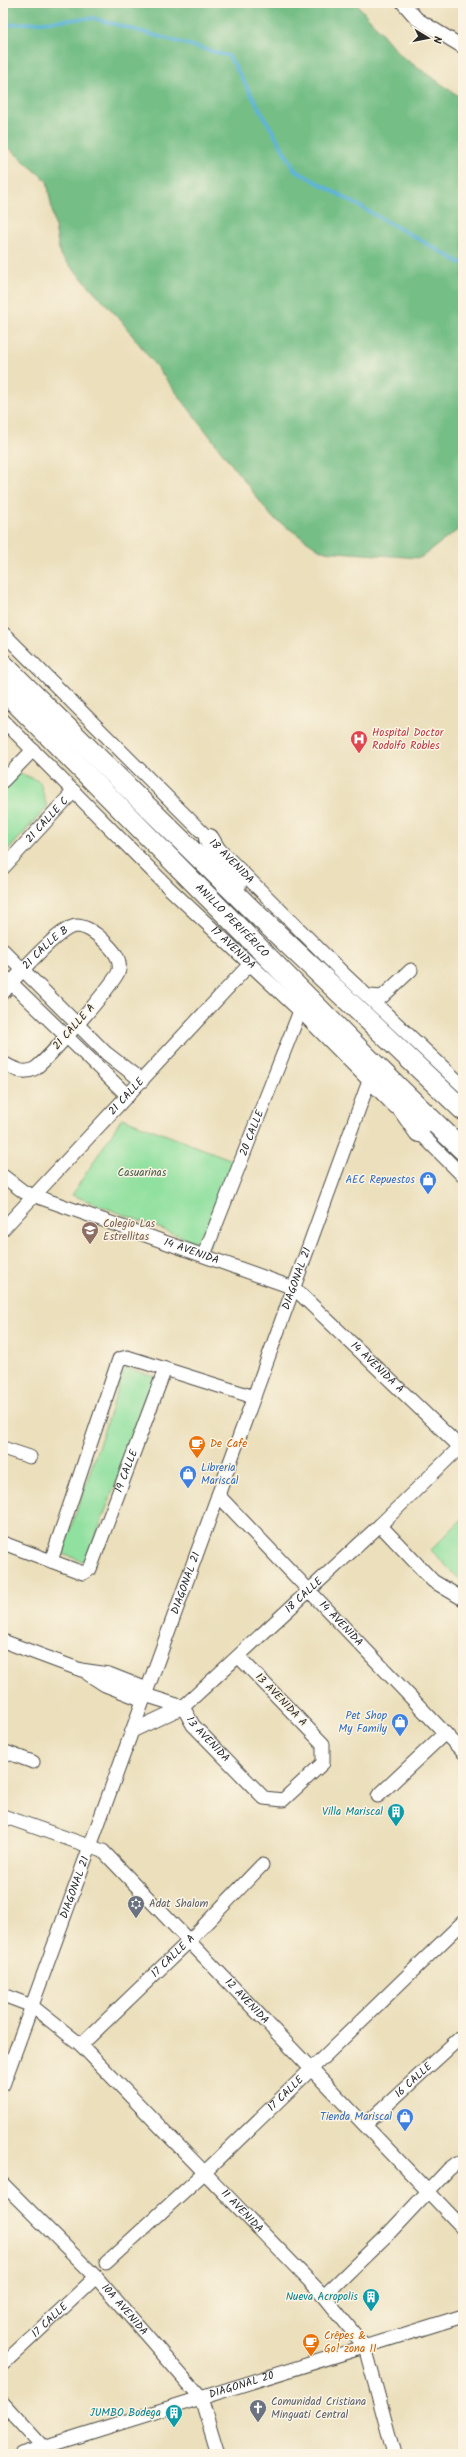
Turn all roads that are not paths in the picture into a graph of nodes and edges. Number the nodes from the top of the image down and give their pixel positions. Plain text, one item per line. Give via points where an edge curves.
1 (403, 3) edge
2 (463, 47) edge
3 (3, 633) edge
4 (3, 664) edge
5 (3, 690) edge
6 (3, 720) edge
7 (32, 750) junction
8 (3, 781) edge
9 (74, 791) junction
10 (209, 839) junction
11 (3, 868) edge
12 (251, 909) junction
13 (75, 926) joint
14 (3, 950) edge
15 (250, 964) junction
16 (23, 970) junction
17 (411, 970) dead end
18 (7, 979) edge
19 (3, 993) edge
20 (370, 996) junction
21 (300, 1011) junction
22 (77, 1024) junction
23 (66, 1037) junction
24 (364, 1054) junction
25 (3, 1063) edge
26 (142, 1081) junction
27 (369, 1081) junction
28 (463, 1086) edge
29 (128, 1096) junction
30 (463, 1110) edge
31 (420, 1132) junction
32 (463, 1150) edge
33 (3, 1176) edge
34 (463, 1176) edge
35 (35, 1196) junction
36 (3, 1230) edge
37 (204, 1255) junction
38 (294, 1288) junction
39 (165, 1369) junction
40 (254, 1397) junction
41 (461, 1445) edge
42 (3, 1448) edge
43 (30, 1457) dead end
44 (218, 1495) junction
45 (380, 1525) junction
46 (3, 1544) edge
47 (51, 1561) junction
48 (310, 1591) junction
49 (463, 1598) edge
50 (3, 1641) edge
51 (239, 1657) junction
52 (145, 1695) junction
53 (183, 1707) junction
54 (132, 1731) junction
55 (445, 1733) junction
56 (3, 1751) edge
57 (463, 1752) edge
58 (33, 1762) dead end
59 (378, 1796) dead end
60 (264, 1798) joint
61 (3, 1816) edge
62 (90, 1846) junction
63 (262, 1865) dead end
64 (463, 1922) edge
65 (189, 1941) junction
66 (3, 1995) edge
67 (32, 2006) junction
68 (463, 2035) edge
69 (81, 2045) junction
70 (311, 2069) junction
71 (3, 2085) edge
72 (365, 2125) junction
73 (463, 2162) edge
74 (204, 2173) junction
75 (3, 2184) edge
76 (428, 2191) junction
77 (463, 2228) edge
78 (106, 2263) dead end
79 (96, 2277) junction
80 (324, 2296) junction
81 (463, 2316) edge
82 (365, 2347) junction
83 (3, 2364) edge
84 (201, 2398) junction
85 (3, 2403) edge
86 (44, 2451) edge
87 (21, 2454) edge
88 (218, 2454) edge
89 (394, 2454) edge

1 - 2 street via 417,19
3 - 10 street, 18 AVENIDA
4 - 12 highway, ANILLO PERIFÉRICO
5 - 24 highway, ANILLO PERIFÉRICO
6 - 7 street, 17 AVENIDA
7 - 8 street
7 - 9 street, 17 AVENIDA
9 - 11 street, 21 CALLE C
9 - 15 street, 17 AVENIDA via 170,889
10 - 12 highway
10 - 20 street, 18 AVENIDA via 346,976
12 - 30 highway, ANILLO PERIFÉRICO
13 - 16 street, 21 CALLE B via 58,935
13 - 22 street, 21 CALLE A via 89,929 100,936 120,964 119,973 112,983
14 - 16 street
15 - 21 street, 17 AVENIDA
15 - 26 street, 21 CALLE
16 - 18 street, 21 CALLE B
16 - 22 street
17 - 20 street via 382,997
18 - 19 street, 21 CALLE B
18 - 23 street
20 - 28 street, 18 AVENIDA
21 - 27 street, 17 AVENIDA
21 - 37 street, 20 CALLE
22 - 23 street, 21 CALLE A
22 - 26 street via 106,1053
23 - 25 street, 21 CALLE A via 34,1069 19,1072
23 - 29 street
24 - 31 highway
24 - 32 highway, ANILLO PERIFÉRICO
26 - 29 street, 21 CALLE
27 - 31 street, 17 AVENIDA
27 - 38 street, DIAGONAL 21
29 - 35 street, 21 CALLE
31 - 34 street, 17 AVENIDA
33 - 35 street, 14 AVENIDA via 17,1189
35 - 36 street, 21 CALLE
35 - 37 street, 14 AVENIDA
37 - 38 street, 14 AVENIDA
38 - 40 street, DIAGONAL 21
38 - 41 street, 14 AVENIDA A
39 - 40 street
39 - 47 street, 19 CALLE via 87,1572 83,1573
39 - 47 street via 122,1357 119,1359
40 - 44 street, DIAGONAL 21
41 - 45 street, 18 CALLE
42 - 43 street
44 - 48 street, 14 AVENIDA
44 - 52 street, DIAGONAL 21
45 - 48 street, 18 CALLE
45 - 49 street via 434,1581
46 - 47 street
48 - 51 street, 18 CALLE
48 - 55 street, 14 AVENIDA
50 - 52 street, 13 AVENIDA via 81,1670 105,1685
51 - 53 street, 18 CALLE
51 - 60 street, 13 AVENIDA A via 323,1744 323,1763 294,1790 283,1800
52 - 53 street, 13 AVENIDA
52 - 54 street, DIAGONAL 21
53 - 54 street, 18 CALLE
53 - 60 street, 13 AVENIDA via 193,1725
54 - 62 street, DIAGONAL 21
55 - 57 street, 14 AVENIDA
55 - 59 street
56 - 58 street
61 - 62 street, 12 AVENIDA
62 - 65 street, 12 AVENIDA via 103,1851
62 - 67 street, DIAGONAL 21
63 - 65 street, 17 CALLE A
64 - 70 street, 17 CALLE
65 - 69 street, 17 CALLE A
65 - 70 street, 12 AVENIDA
66 - 67 street
67 - 69 street, 11 AVENIDA
67 - 71 street, DIAGONAL 21
68 - 72 street, 16 CALLE
69 - 74 street, 11 AVENIDA
70 - 72 street, 12 AVENIDA
70 - 74 street, 17 CALLE
72 - 76 street, 12 AVENIDA
73 - 76 street via 457,2163
74 - 78 street, 17 CALLE
74 - 80 street, 11 AVENIDA
75 - 79 street, 10A AVENIDA
76 - 77 street, 12 AVENIDA
76 - 80 street
79 - 83 street, 17 CALLE
79 - 84 street, 10A AVENIDA
80 - 82 street, 11 AVENIDA
81 - 82 street, DIAGONAL 20
82 - 84 street, DIAGONAL 20
82 - 89 street, 11 AVENIDA
84 - 86 street, DIAGONAL 20
84 - 88 street, 10A AVENIDA
85 - 86 street
86 - 87 street, DIAGONAL 20

